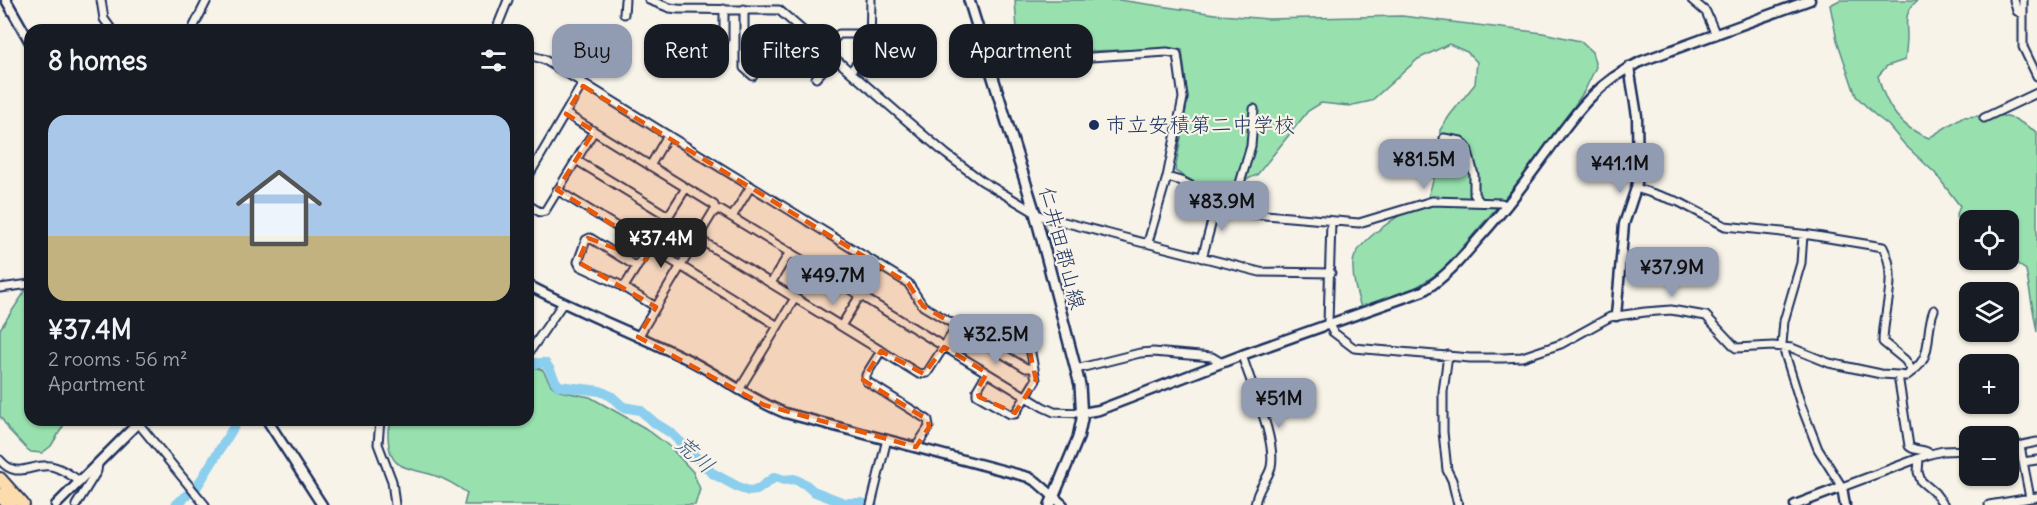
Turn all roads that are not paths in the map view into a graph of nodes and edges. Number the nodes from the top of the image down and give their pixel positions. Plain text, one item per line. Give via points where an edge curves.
1 (6, 0) edge
2 (100, 0) edge
3 (207, 0) edge
4 (508, 0) edge
5 (625, 0) edge
6 (649, 0) edge
7 (685, 0) edge
8 (871, 0) edge
9 (969, 0) edge
10 (1692, 0) edge
11 (1810, 0) edge
12 (2014, 0) edge
13 (2023, 0) edge
14 (1701, 3) edge
15 (678, 9) junction
16 (724, 9) junction
17 (744, 9) junction
18 (624, 14) dead end
19 (2023, 14) junction
20 (108, 24) edge
21 (195, 24) edge
22 (498, 24) edge
23 (724, 24) edge
24 (744, 24) edge
25 (796, 24) edge
26 (871, 24) edge
27 (976, 24) edge
28 (24, 32) edge
29 (1716, 35) junction
30 (534, 57) edge
31 (1093, 57) edge
32 (841, 62) edge
33 (1629, 67) junction
34 (853, 69) edge
35 (851, 71) junction
36 (2037, 76) edge
37 (992, 78) edge
38 (583, 84) junction
39 (2037, 93) edge
40 (1254, 109) dead end
41 (566, 114) junction
42 (1984, 118) dead end
43 (594, 131) junction
44 (668, 135) junction
45 (1443, 138) dead end
46 (576, 160) junction
47 (650, 165) junction
48 (534, 167) edge
49 (1167, 177) junction
50 (751, 186) junction
51 (686, 188) junction
52 (1636, 188) junction
53 (557, 190) junction
54 (1218, 199) junction
55 (1480, 202) junction
56 (1508, 206) junction
57 (1233, 207) junction
58 (534, 208) edge
59 (716, 210) junction
60 (1035, 213) junction
61 (668, 216) junction
62 (732, 217) junction
63 (1331, 220) junction
64 (1803, 236) junction
65 (697, 238) junction
66 (1146, 243) junction
67 (649, 247) junction
68 (790, 252) junction
69 (1202, 258) junction
70 (879, 265) junction
71 (680, 266) junction
72 (637, 267) junction
73 (1330, 273) junction
74 (771, 283) junction
75 (24, 285) edge
76 (624, 287) junction
77 (0, 288) edge
78 (534, 288) edge
79 (860, 296) junction
80 (795, 298) junction
81 (563, 303) junction
82 (656, 307) junction
83 (1934, 310) dead end
84 (1616, 316) junction
85 (1328, 323) junction
86 (778, 326) junction
87 (841, 326) junction
88 (957, 326) junction
89 (987, 332) junction
90 (638, 337) junction
91 (534, 345) edge
92 (1782, 346) junction
93 (944, 347) junction
94 (882, 351) junction
95 (1242, 355) junction
96 (1448, 355) junction
97 (1222, 363) junction
98 (1034, 368) junction
99 (1076, 369) junction
100 (1910, 372) junction
101 (987, 373) junction
102 (1898, 375) junction
103 (739, 390) junction
104 (1026, 397) junction
105 (1082, 413) junction
106 (135, 426) edge
107 (142, 426) edge
108 (271, 426) edge
109 (380, 426) edge
110 (887, 439) junction
111 (2037, 442) edge
112 (2020, 446) joint
113 (916, 447) junction
114 (1959, 450) edge
115 (1930, 454) junction
116 (1918, 459) junction
117 (0, 460) edge
118 (2037, 460) edge
119 (2023, 462) junction
120 (98, 464) junction
121 (0, 479) edge
122 (80, 482) junction
123 (1842, 487) junction
124 (0, 495) edge
125 (2033, 497) edge
126 (1052, 501) edge
127 (9, 505) edge
128 (23, 505) edge
129 (56, 505) edge
130 (76, 505) edge
131 (205, 505) edge
132 (322, 505) edge
133 (395, 505) edge
134 (871, 505) edge
135 (1063, 505) edge
136 (1255, 505) edge
137 (1458, 505) edge
138 (1795, 505) edge
139 (1845, 505) edge
140 (1944, 505) edge
141 (1989, 505) edge

1 - 28 street
2 - 20 street
3 - 21 street
4 - 22 street
5 - 18 street
6 - 15 street
7 - 15 street
8 - 26 street
9 - 27 main road, 仁井田郡山線
10 - 14 street
11 - 29 street
12 - 19 street via 2017,11
13 - 19 street
14 - 29 street
15 - 16 street
16 - 17 street
16 - 23 street
17 - 24 street
17 - 25 street via 779,10
19 - 36 street via 2023,47
29 - 33 street
30 - 38 street
31 - 49 street via 1177,54 1183,98
32 - 35 street
33 - 52 street via 1639,160
33 - 56 street via 1585,101
34 - 35 street
35 - 60 street via 946,154
37 - 60 main road, 仁井田郡山線
38 - 41 street
38 - 44 street
39 - 42 street
40 - 57 street via 1251,146
41 - 43 street
41 - 48 street
43 - 46 street
43 - 47 street
44 - 47 street
44 - 50 street
45 - 55 street via 1461,141 1467,148 1474,194
46 - 53 street
46 - 61 street
47 - 51 street
49 - 54 street
49 - 66 street
50 - 62 street
50 - 70 street
51 - 59 street
51 - 61 street
52 - 64 street via 1679,202 1725,225
52 - 84 street via 1624,224
53 - 58 street via 545,211
53 - 67 street
54 - 57 street
54 - 69 street
55 - 56 street
55 - 63 street via 1432,201 1363,222
56 - 85 street via 1439,281 1423,291
57 - 63 street via 1262,215
59 - 62 street
59 - 65 street
60 - 66 street
60 - 99 main road, 仁井田郡山線
61 - 67 street
62 - 68 street
63 - 73 street
64 - 92 street
64 - 100 street via 1884,249 1890,288 1883,342 1908,363
65 - 71 street
65 - 74 street
66 - 69 street
67 - 71 street
67 - 72 street
68 - 74 street
68 - 79 street
69 - 73 street via 1260,272
70 - 79 street
70 - 88 street via 911,285 923,306
71 - 82 street
71 - 86 street
72 - 76 street
72 - 76 street via 591,239 586,240 578,265
73 - 85 street
74 - 80 street
75 - 77 street
76 - 82 street
78 - 81 street
79 - 87 street
79 - 93 street
80 - 86 street
80 - 87 street
81 - 90 street
81 - 91 street
82 - 90 street
83 - 100 street via 1928,350
84 - 92 street via 1660,310 1687,312 1709,318 1736,348
84 - 96 street via 1568,342 1522,357
85 - 95 street
85 - 96 street via 1333,332 1354,348
86 - 103 street
87 - 94 street
88 - 89 street
88 - 93 street
89 - 98 street via 988,345 1026,368
89 - 98 street via 998,325 1025,329
90 - 103 street via 687,359
92 - 102 street via 1835,364
92 - 123 street via 1818,449
93 - 94 street via 927,373 922,374
93 - 101 street
94 - 113 street via 866,381 928,420 929,427
95 - 97 street
95 - 136 street via 1264,418 1272,457
96 - 137 street via 1443,432 1447,470
97 - 99 street via 1212,357 1153,352
97 - 105 street
98 - 104 street via 1036,380
99 - 105 main road, 仁井田郡山線
100 - 102 street
101 - 104 street
101 - 104 street via 977,390 979,397 1013,415
102 - 115 street via 1909,446
103 - 110 street via 785,413
104 - 105 street via 1052,411
105 - 126 main road, 仁井田郡山線 via 1078,438
106 - 120 street
107 - 131 street
108 - 132 street
109 - 133 street via 378,444 392,481
110 - 113 street
110 - 134 street
111 - 112 street
112 - 119 street
113 - 126 street via 1028,477
114 - 115 street
115 - 116 street
116 - 123 street
116 - 140 street via 1921,481
117 - 122 street via 15,470 50,466
118 - 119 street
119 - 125 street
120 - 122 street
120 - 130 street
121 - 128 highway
122 - 129 street
123 - 138 street
123 - 139 street
124 - 127 highway
125 - 141 street
126 - 135 street

